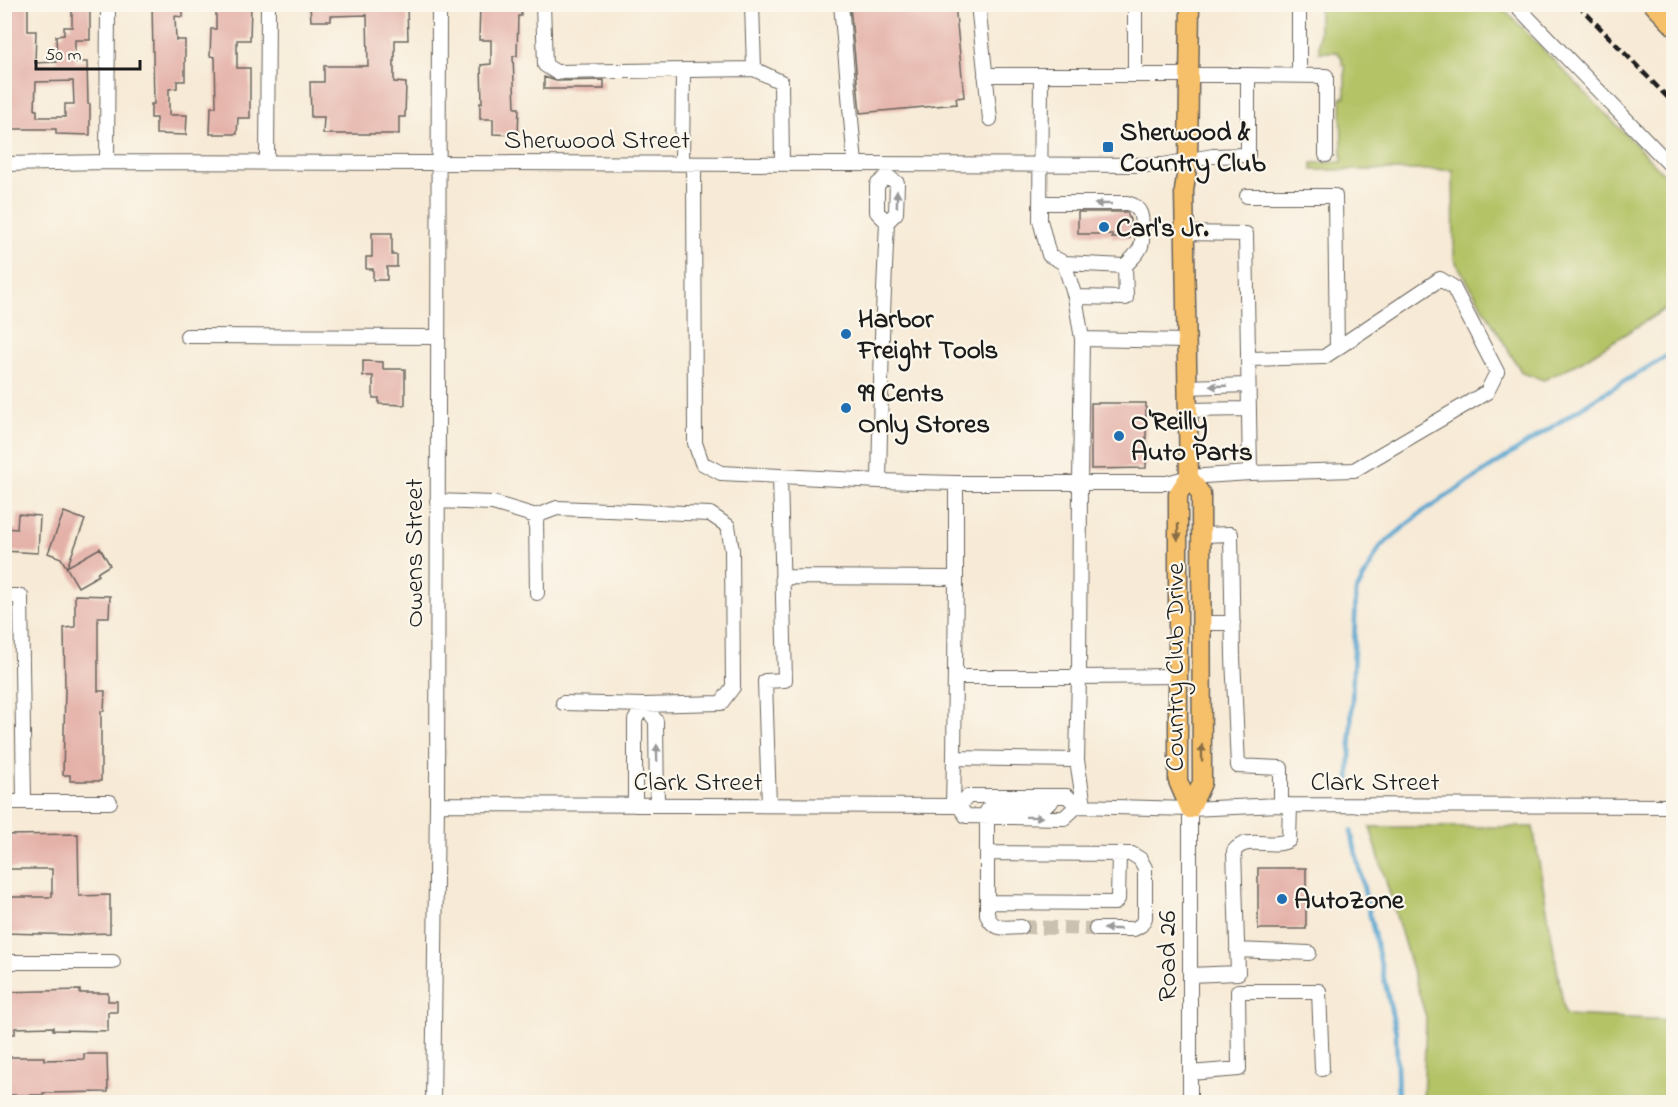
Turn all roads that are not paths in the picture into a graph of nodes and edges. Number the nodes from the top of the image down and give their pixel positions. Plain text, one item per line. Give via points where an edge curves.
1 (108, 4) edge
2 (268, 4) edge
3 (439, 4) edge
4 (543, 4) edge
5 (752, 4) edge
6 (841, 4) edge
7 (978, 4) edge
8 (1135, 4) edge
9 (1190, 4) edge
10 (1299, 4) edge
11 (1515, 4) edge
12 (1653, 4) edge
13 (1674, 26) edge
14 (754, 69) junction
15 (683, 71) junction
16 (1135, 74) junction
17 (1190, 74) junction
18 (985, 75) junction
19 (1041, 75) junction
20 (1248, 75) junction
21 (1299, 76) junction
22 (990, 119) dead end
23 (1326, 155) dead end
24 (1188, 161) junction
25 (107, 162) junction
26 (267, 162) junction
27 (438, 163) junction
28 (4, 164) edge
29 (688, 164) junction
30 (782, 164) junction
31 (855, 164) junction
32 (1042, 165) junction
33 (887, 170) junction
34 (1674, 170) edge
35 (1247, 196) dead end
36 (1040, 203) junction
37 (887, 222) junction
38 (1185, 233) junction
39 (1064, 263) junction
40 (1125, 266) junction
41 (1075, 297) junction
42 (188, 336) dead end
43 (438, 337) junction
44 (1082, 339) junction
45 (1186, 340) junction
46 (1337, 349) junction
47 (1248, 359) junction
48 (1248, 385) junction
49 (1187, 387) junction
50 (1249, 409) junction
51 (1187, 410) junction
52 (1250, 473) junction
53 (780, 476) junction
54 (1190, 477) junction
55 (879, 481) junction
56 (956, 483) junction
57 (1080, 483) junction
58 (437, 501) junction
59 (536, 516) junction
60 (1202, 535) junction
61 (782, 577) junction
62 (956, 578) junction
63 (537, 593) dead end
64 (4, 596) edge
65 (1202, 623) junction
66 (1233, 623) junction
67 (1178, 676) junction
68 (955, 677) junction
69 (1079, 677) junction
70 (563, 704) dead end
71 (644, 705) junction
72 (954, 758) junction
73 (1077, 760) junction
74 (1054, 796) junction
75 (24, 801) junction
76 (4, 802) edge
77 (110, 802) dead end
78 (436, 804) junction
79 (635, 805) junction
80 (657, 805) junction
81 (769, 805) junction
82 (1286, 805) junction
83 (956, 806) junction
84 (1080, 806) junction
85 (1674, 806) edge
86 (1190, 808) junction
87 (987, 817) junction
88 (987, 853) junction
89 (1119, 854) junction
90 (987, 902) junction
91 (1021, 927) tunnel mouth
92 (1096, 929) tunnel mouth
93 (1237, 951) junction
94 (1309, 953) dead end
95 (4, 962) edge
96 (113, 962) dead end
97 (1238, 973) junction
98 (1190, 975) junction
99 (1238, 991) junction
100 (1322, 1069) dead end
101 (1190, 1073) junction
102 (433, 1102) edge
103 (1190, 1102) edge

1 - 25 street
2 - 26 street
3 - 27 street, Owens Street
4 - 15 street via 545,65 556,72
5 - 14 street
6 - 31 street
7 - 18 street
8 - 16 street
9 - 17 main road, Country Club Drive
10 - 21 street
11 - 34 street
12 - 13 main road
14 - 15 street
14 - 30 street via 781,82
15 - 29 street
16 - 17 street
16 - 19 street
17 - 20 street
17 - 24 main road, Country Club Drive
18 - 19 street
18 - 22 street
19 - 32 street
20 - 21 street
20 - 24 street, Sherwood Street via 1248,155
21 - 23 street via 1326,76
24 - 32 street, Sherwood Street via 1163,165
24 - 38 main road, Country Club Drive
25 - 26 street, Sherwood Street
25 - 28 street, Sherwood Street
26 - 27 street, Sherwood Street
27 - 29 street, Sherwood Street
27 - 43 street, Owens Street
29 - 30 street, Sherwood Street
29 - 53 street via 695,443 702,463 721,473
30 - 31 street, Sherwood Street
31 - 33 street, Sherwood Street
32 - 33 street, Sherwood Street
32 - 36 street
37 -> 33 street via 896,213 897,183
33 - 37 street via 877,185 877,212
35 - 46 street via 1335,196
36 - 39 street via 1049,255
40 -> 36 street via 1142,244 1142,215 1133,205
37 - 55 street
38 - 45 main road, Country Club Drive
38 - 47 street via 1246,234
39 - 40 street
39 - 41 street
40 - 41 street via 1126,297
41 - 44 street
42 - 43 street
43 - 58 street, Owens Street
44 - 45 street
44 - 57 street
45 - 49 main road, Country Club Drive
46 - 47 street via 1324,357
46 - 52 street via 1440,279 1453,287 1497,372 1487,392 1354,470
47 - 48 street
48 -> 49 street
48 - 50 street
49 - 51 main road, Country Club Drive
50 - 51 street
50 - 52 street
51 - 54 main road, Country Club Drive
52 - 54 street
53 - 55 street
53 - 61 street
54 - 57 street via 1167,483
54 - 60 main road, Country Club Drive via 1202,494
54 -> 67 main road, Country Club Drive via 1178,494
55 - 56 street
56 - 57 street
56 - 62 street
57 - 69 street
58 - 59 street via 493,503
58 - 78 street, Owens Street
59 - 63 street
59 - 71 street via 557,508 710,514 728,526 732,550 733,687 721,704
60 - 65 main road, Country Club Drive
60 - 66 street via 1231,534
61 - 62 street
61 - 81 street via 785,680 765,681
62 - 68 street
64 - 75 street via 21,596
65 - 66 street
86 -> 65 main road, Country Club Drive via 1202,783
66 - 82 street via 1238,766 1281,768
67 - 69 street
67 - 86 main road, Country Club Drive via 1178,781
68 - 69 street
68 - 72 street
69 - 73 street
70 - 71 street
71 - 79 street via 635,720
80 -> 71 street via 656,721
72 - 73 street
72 - 83 street
73 - 84 street
74 - 83 street, Clark Street via 968,796
74 - 84 street, Clark Street via 1067,796
74 - 87 street via 1044,806 990,807
75 - 76 street
75 - 77 street
78 - 79 street, Clark Street
78 - 102 street, Owens Street
79 - 80 street, Clark Street
80 - 81 street, Clark Street
81 - 83 street, Clark Street
82 - 85 street, Clark Street
82 - 86 street, Clark Street
82 - 93 street via 1289,840 1282,844 1248,842 1234,851
83 - 87 street, Clark Street via 966,816
84 - 86 street, Clark Street
87 -> 84 street, Clark Street via 1064,818
86 - 98 street, Road 26
87 - 88 street
88 - 89 street
88 - 90 street
89 - 90 street via 1118,899 1114,903
89 -> 92 street via 1132,854 1145,868 1145,918 1134,929
90 - 91 street via 989,921 998,928
93 - 94 street
93 - 97 street
95 - 96 street
97 - 98 street
97 - 99 street
98 - 101 street, Road 26
99 - 100 street via 1319,991
99 - 101 street via 1239,1069
101 - 103 street, Road 26

